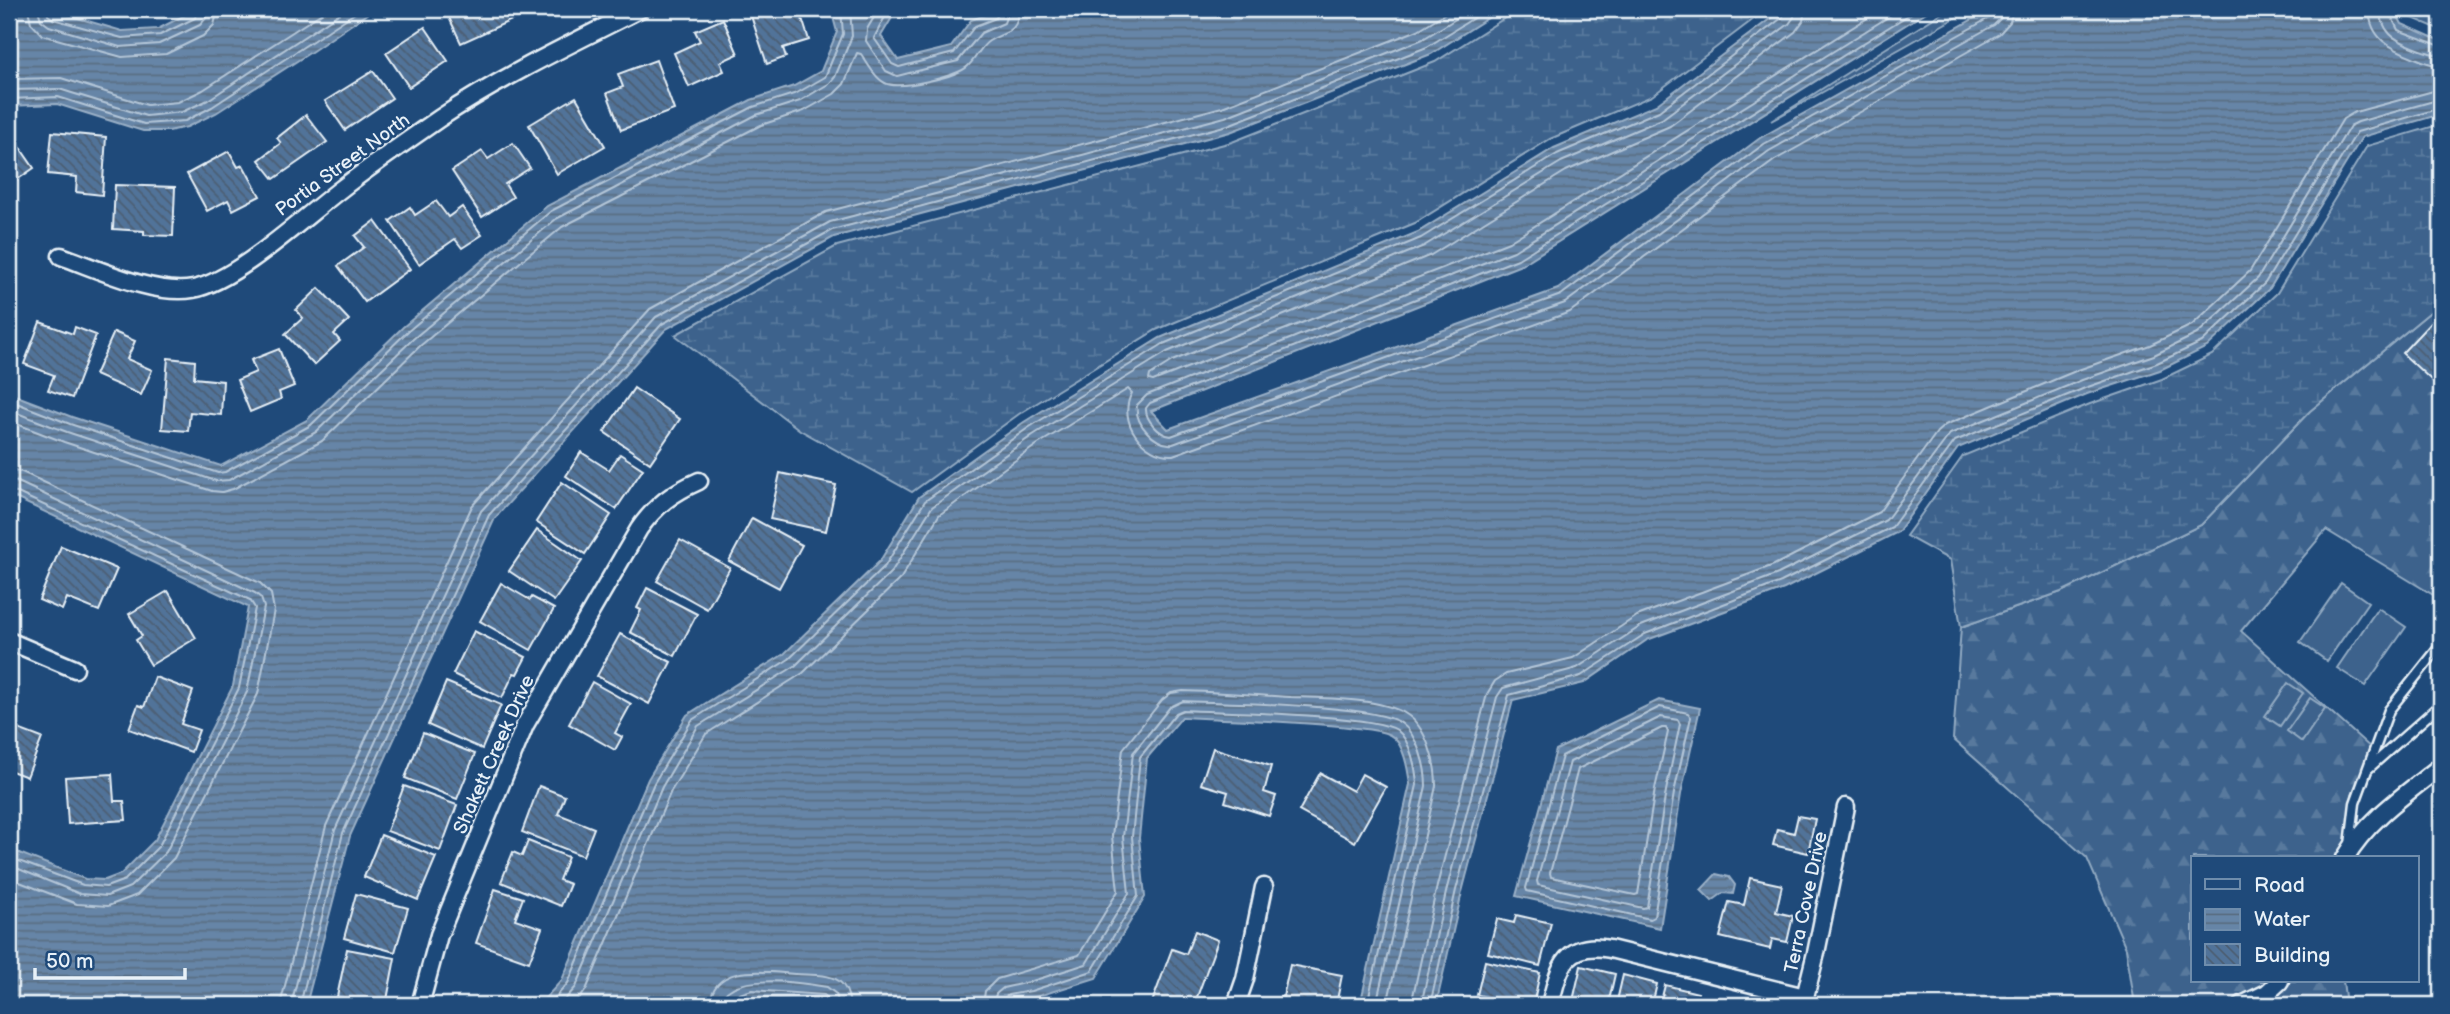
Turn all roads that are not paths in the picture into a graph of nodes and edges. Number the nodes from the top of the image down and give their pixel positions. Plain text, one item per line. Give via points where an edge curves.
1 (640, 9) edge
2 (61, 256) dead end
3 (699, 481) dead end
4 (9, 641) edge
5 (2441, 645) edge
6 (75, 669) dead end
7 (2441, 704) edge
8 (2441, 766) edge
9 (2366, 770) junction
10 (1846, 807) dead end
11 (2347, 855) edge
12 (1264, 887) dead end
13 (2279, 982) edge
14 (1804, 1001) edge
15 (420, 1005) edge
16 (1236, 1005) edge
17 (1550, 1005) edge
18 (2242, 1005) edge

1 - 2 street, Portia Street North via 444,116 238,269 208,285 159,289
3 - 15 street, Shakett Creek Drive via 659,503 639,528 525,725 453,898
4 - 6 street
5 - 9 lane via 2389,710
7 - 9 lane
8 - 11 street via 2375,819
9 - 11 lane via 2355,803
10 - 14 street, Terra Cove Drive
12 - 16 street
13 - 18 street
14 - 17 street via 1591,947 1573,953 1560,966

